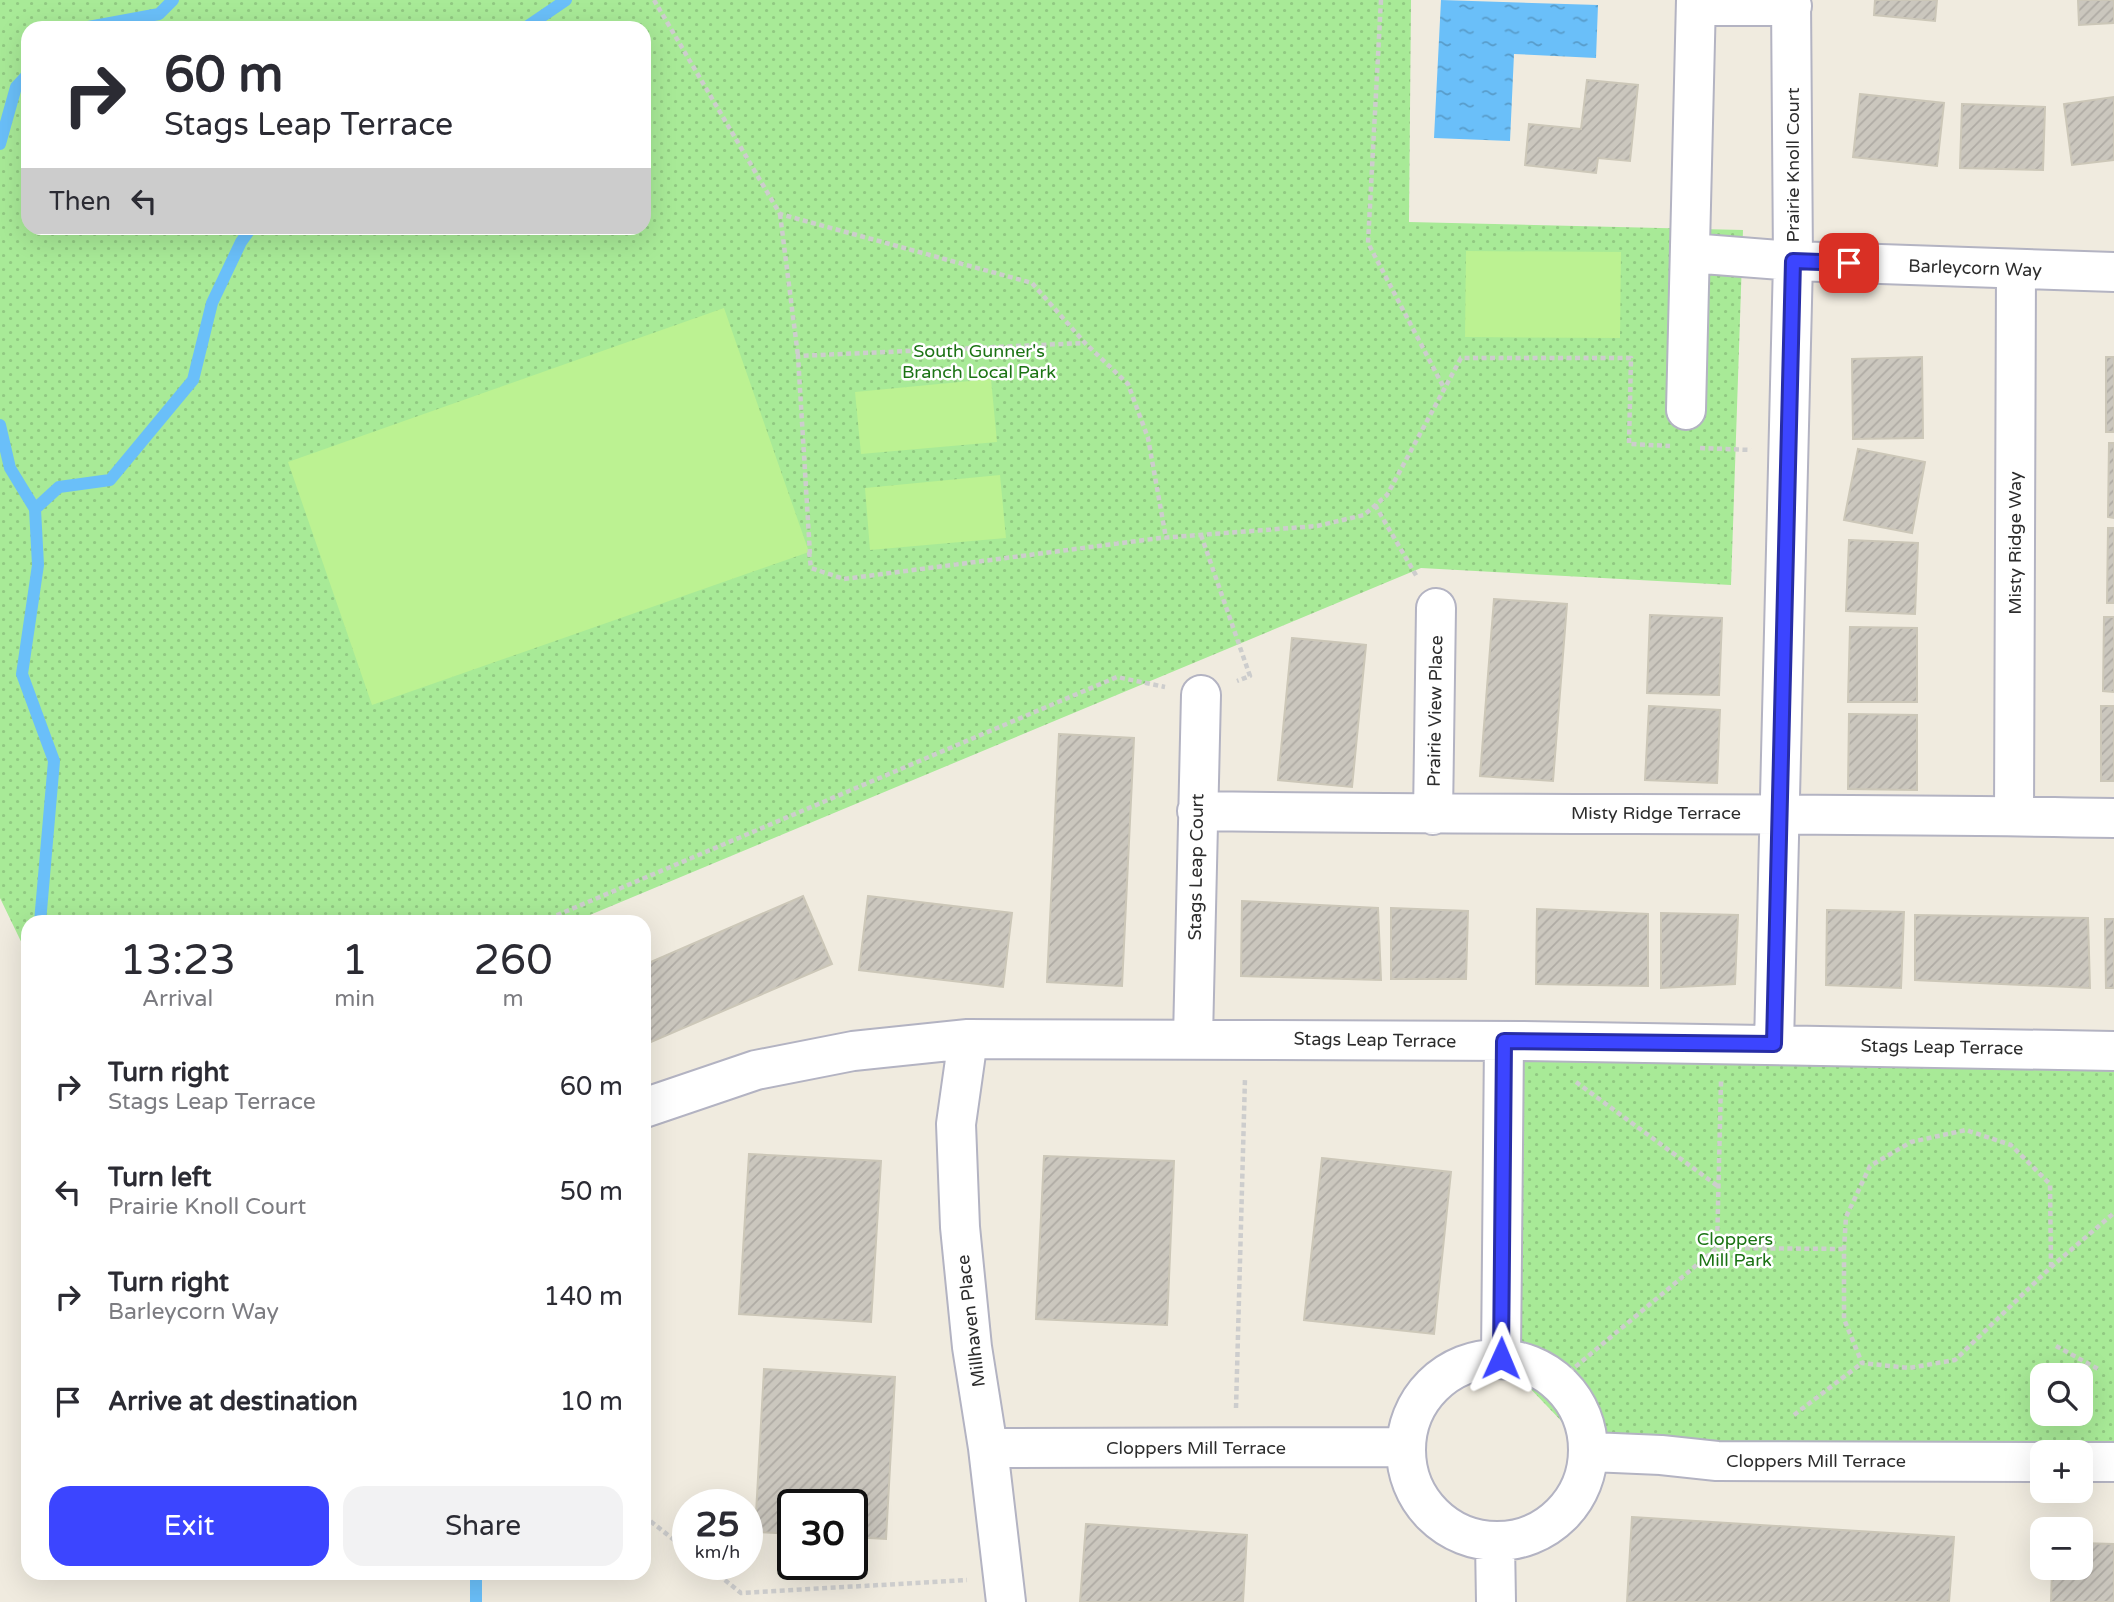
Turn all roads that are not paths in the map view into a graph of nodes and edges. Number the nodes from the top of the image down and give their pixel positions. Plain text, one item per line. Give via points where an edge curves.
1 (1696, 3) edge
2 (1791, 3) edge
3 (1690, 253) junction
4 (1793, 261) junction
5 (2016, 270) junction
6 (2114, 272) edge
7 (1684, 428) road end
8 (1436, 608) road end
9 (1201, 695) road end
10 (1197, 811) junction
11 (1780, 813) junction
12 (1433, 814) junction
13 (2014, 816) junction
14 (2114, 818) edge
15 (968, 1038) junction
16 (1193, 1038) junction
17 (1513, 1041) junction
18 (1774, 1044) junction
19 (2114, 1051) edge
20 (651, 1106) edge
21 (1501, 1358) junction
22 (1405, 1447) junction
23 (988, 1448) junction
24 (1591, 1452) junction
25 (2030, 1462) edge
26 (2093, 1462) edge
27 (2114, 1462) edge
28 (1495, 1542) junction
29 (1004, 1590) edge
30 (1496, 1602) edge

1 - 2 street
1 - 3 street
2 - 4 street, Prairie Knoll Court
3 - 4 street, Barleycorn Way
3 - 7 street
4 - 5 street, Barleycorn Way
4 - 11 street, Prairie Knoll Court
5 - 6 street, Barleycorn Way
5 - 13 street, Misty Ridge Way
8 - 12 street, Prairie View Place
9 - 10 street, Stags Leap Court
10 - 12 street, Misty Ridge Terrace
10 - 16 street, Stags Leap Court
11 - 12 street, Misty Ridge Terrace
11 - 13 street, Misty Ridge Terrace
11 - 18 street, Prairie Knoll Court
13 - 14 street, Misty Ridge Terrace
15 - 16 street, Stags Leap Terrace
15 - 20 street, Stags Leap Terrace via 853,1051 756,1070
15 - 23 street, Millhaven Place via 956,1124 960,1227
16 - 17 street, Stags Leap Terrace
17 - 18 street, Stags Leap Terrace
17 - 21 street
18 - 19 street, Stags Leap Terrace
21 - 22 street via 1447,1372 1416,1406
21 - 24 street via 1542,1370 1576,1402
22 - 23 street, Cloppers Mill Terrace
22 - 28 street via 1409,1476 1432,1514 1450,1529
23 - 29 street, Millhaven Place
24 - 25 street, Cloppers Mill Terrace via 1717,1461
24 - 28 street via 1578,1496 1553,1521 1522,1539
26 - 27 street
28 - 30 street

